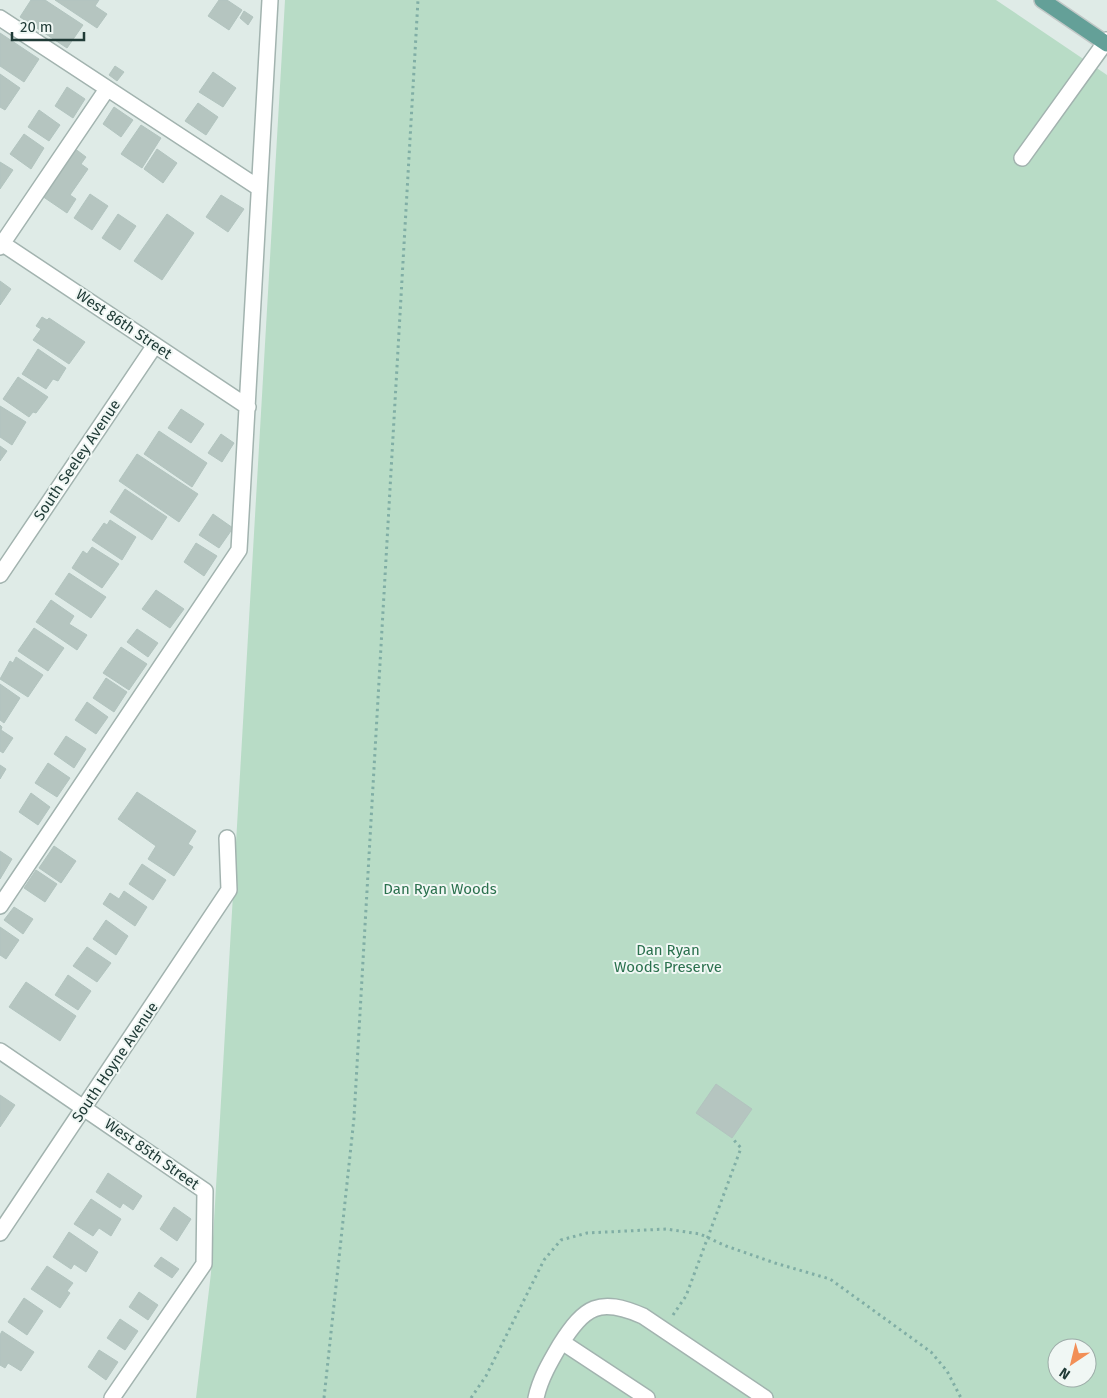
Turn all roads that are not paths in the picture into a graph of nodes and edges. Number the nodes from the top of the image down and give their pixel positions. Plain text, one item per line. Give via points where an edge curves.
1 (270, 0) edge
2 (1042, 0) edge
3 (0, 18) edge
4 (1106, 42) edge
5 (107, 89) junction
6 (1022, 158) dead end
7 (259, 188) junction
8 (1, 244) edge
9 (155, 345) junction
10 (248, 407) junction
11 (0, 576) edge
12 (227, 838) dead end
13 (0, 906) edge
14 (0, 1050) edge
15 (85, 1108) junction
16 (0, 1233) edge
17 (562, 1342) junction
18 (112, 1398) edge
19 (536, 1398) edge
20 (647, 1398) edge
21 (764, 1398) edge

1 - 7 street
2 - 4 main road
3 - 5 street
4 - 6 street
5 - 7 street
5 - 8 street
7 - 10 street
8 - 9 street, West 86th Street
9 - 10 street, West 86th Street
9 - 11 street, South Seeley Avenue
10 - 13 street via 239,550
12 - 15 street, South Hoyne Avenue via 229,890
14 - 15 street, West 85th Street
15 - 16 street, South Hoyne Avenue
15 - 18 street, West 85th Street via 205,1191 204,1264
17 - 19 street via 547,1365
17 - 20 street
17 - 21 street via 572,1326 588,1311 604,1306 622,1307 643,1316

